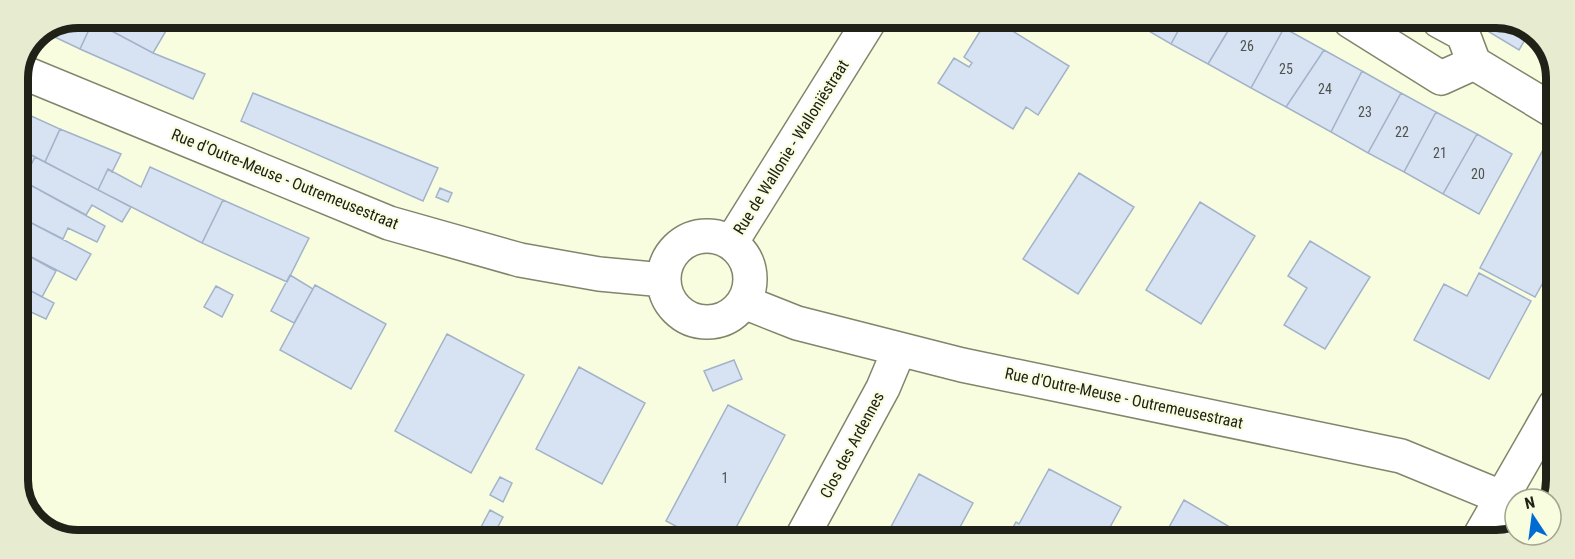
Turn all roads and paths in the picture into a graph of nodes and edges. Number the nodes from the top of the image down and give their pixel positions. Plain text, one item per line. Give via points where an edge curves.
1 (865, 28) edge
2 (1361, 28) edge
3 (1452, 28) edge
4 (1474, 63) junction
5 (28, 74) edge
6 (1546, 106) edge
7 (731, 243) junction
8 (664, 280) junction
9 (744, 302) junction
10 (899, 350) junction
11 (1546, 421) edge
12 (1509, 487) edge
13 (1503, 498) joint
14 (806, 531) edge
15 (1483, 531) edge

1 - 7 street, Rue de Wallonie - Walloniëstraat
2 - 4 street via 1441,78
3 - 4 street via 1463,34
4 - 6 street
5 - 8 street, Rue d'Outre-Meuse - Outremeusestraat via 388,223 520,260
7 - 8 street via 705,236 692,238 671,255
7 - 9 street via 744,258 750,276
8 - 9 street via 673,306 695,321 723,320
9 - 10 street, Rue d'Outre-Meuse - Outremeusestraat via 796,323
10 - 13 street, Rue d'Outre-Meuse - Outremeusestraat via 1401,456
10 - 14 street, Clos des Ardennes via 883,388
11 - 12 street
13 - 15 street

